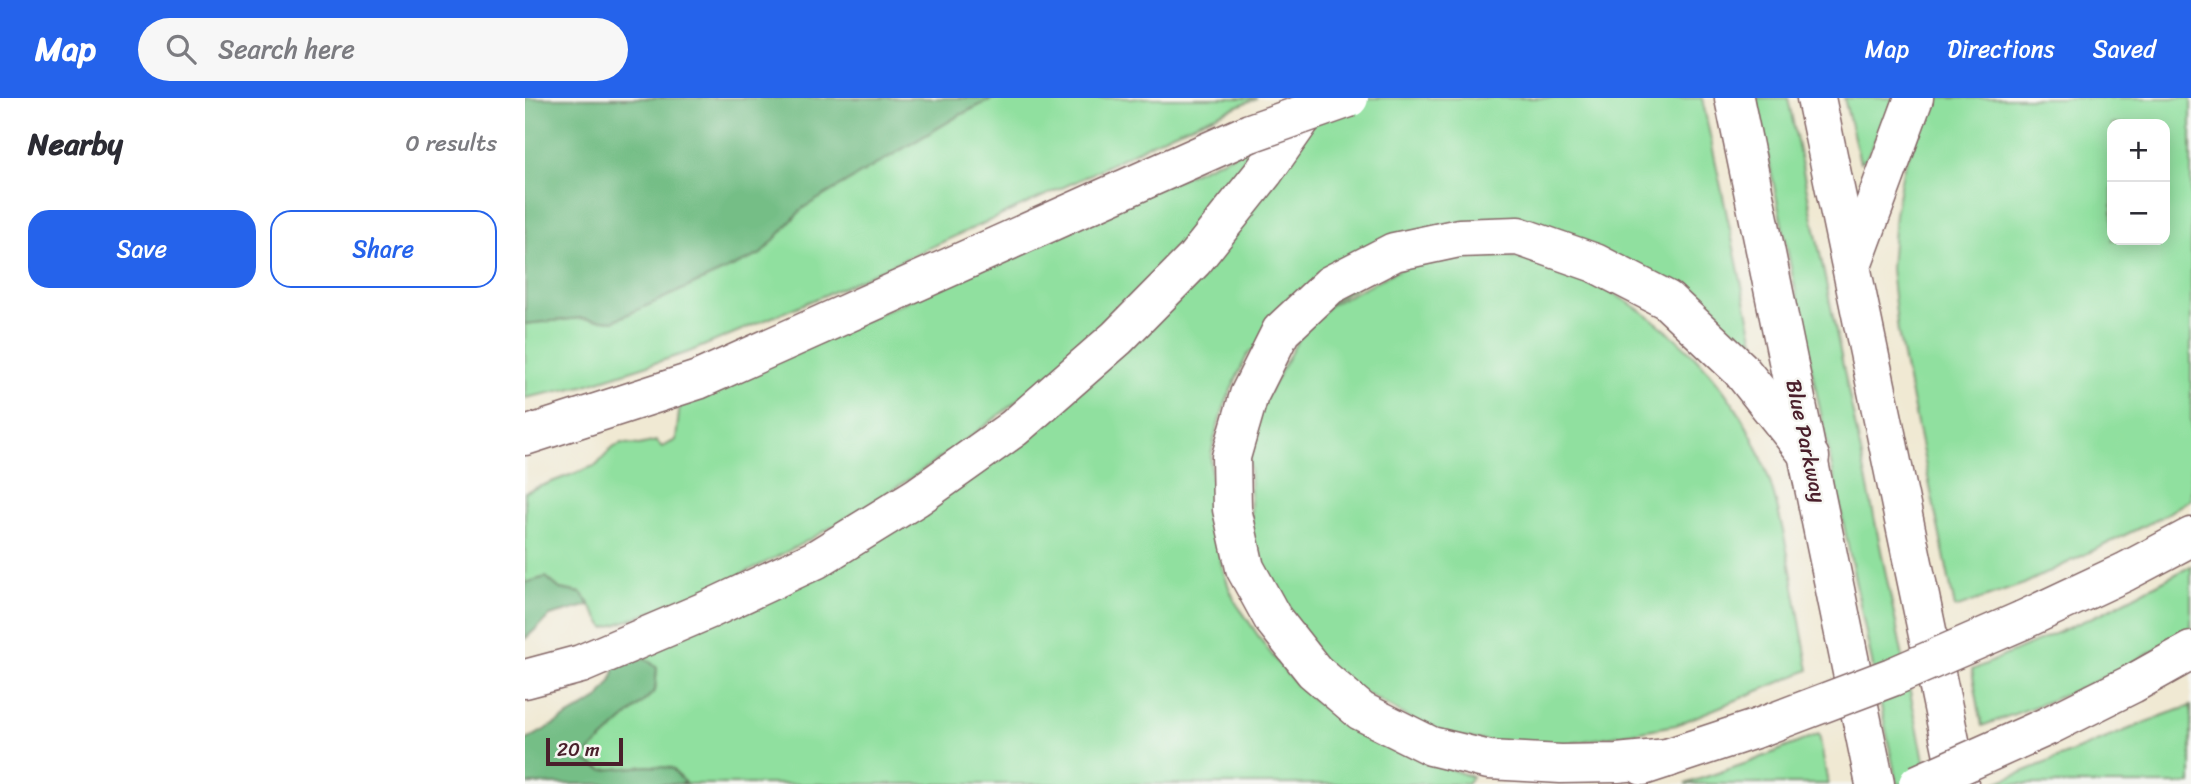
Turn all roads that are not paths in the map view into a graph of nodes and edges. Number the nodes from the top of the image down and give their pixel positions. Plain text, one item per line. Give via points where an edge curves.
1 (1316, 98) edge
2 (1349, 98) edge
3 (1734, 98) edge
4 (1816, 98) edge
5 (1914, 98) edge
6 (1852, 265) junction
7 (634, 401) junction
8 (525, 417) edge
9 (525, 436) edge
10 (1809, 457) junction
11 (2191, 537) edge
12 (2191, 651) edge
13 (2191, 671) edge
14 (525, 679) edge
15 (2132, 684) junction
16 (1668, 758) junction
17 (1584, 784) edge
18 (1875, 784) edge
19 (1918, 784) edge
20 (1959, 784) edge

1 - 14 highway via 1194,260 1117,338 1014,428 917,497 815,560 581,664
2 - 7 highway, bridge via 1250,132 698,380
3 - 10 highway, Blue Parkway
4 - 6 highway
5 - 6 highway
6 - 20 highway
7 - 8 highway
7 - 9 highway
10 - 16 highway via 1740,369 1667,300 1595,263 1518,236 1459,238 1394,252 1330,285 1281,331 1249,395 1231,457 1231,509 1245,568 1273,619 1314,671 1361,711 1431,746 1489,760 1561,764
10 - 18 highway, Blue Parkway
11 - 16 highway, bridge via 2023,620 1892,677
12 - 15 highway
13 - 15 highway
15 - 19 highway, bridge
16 - 17 highway

